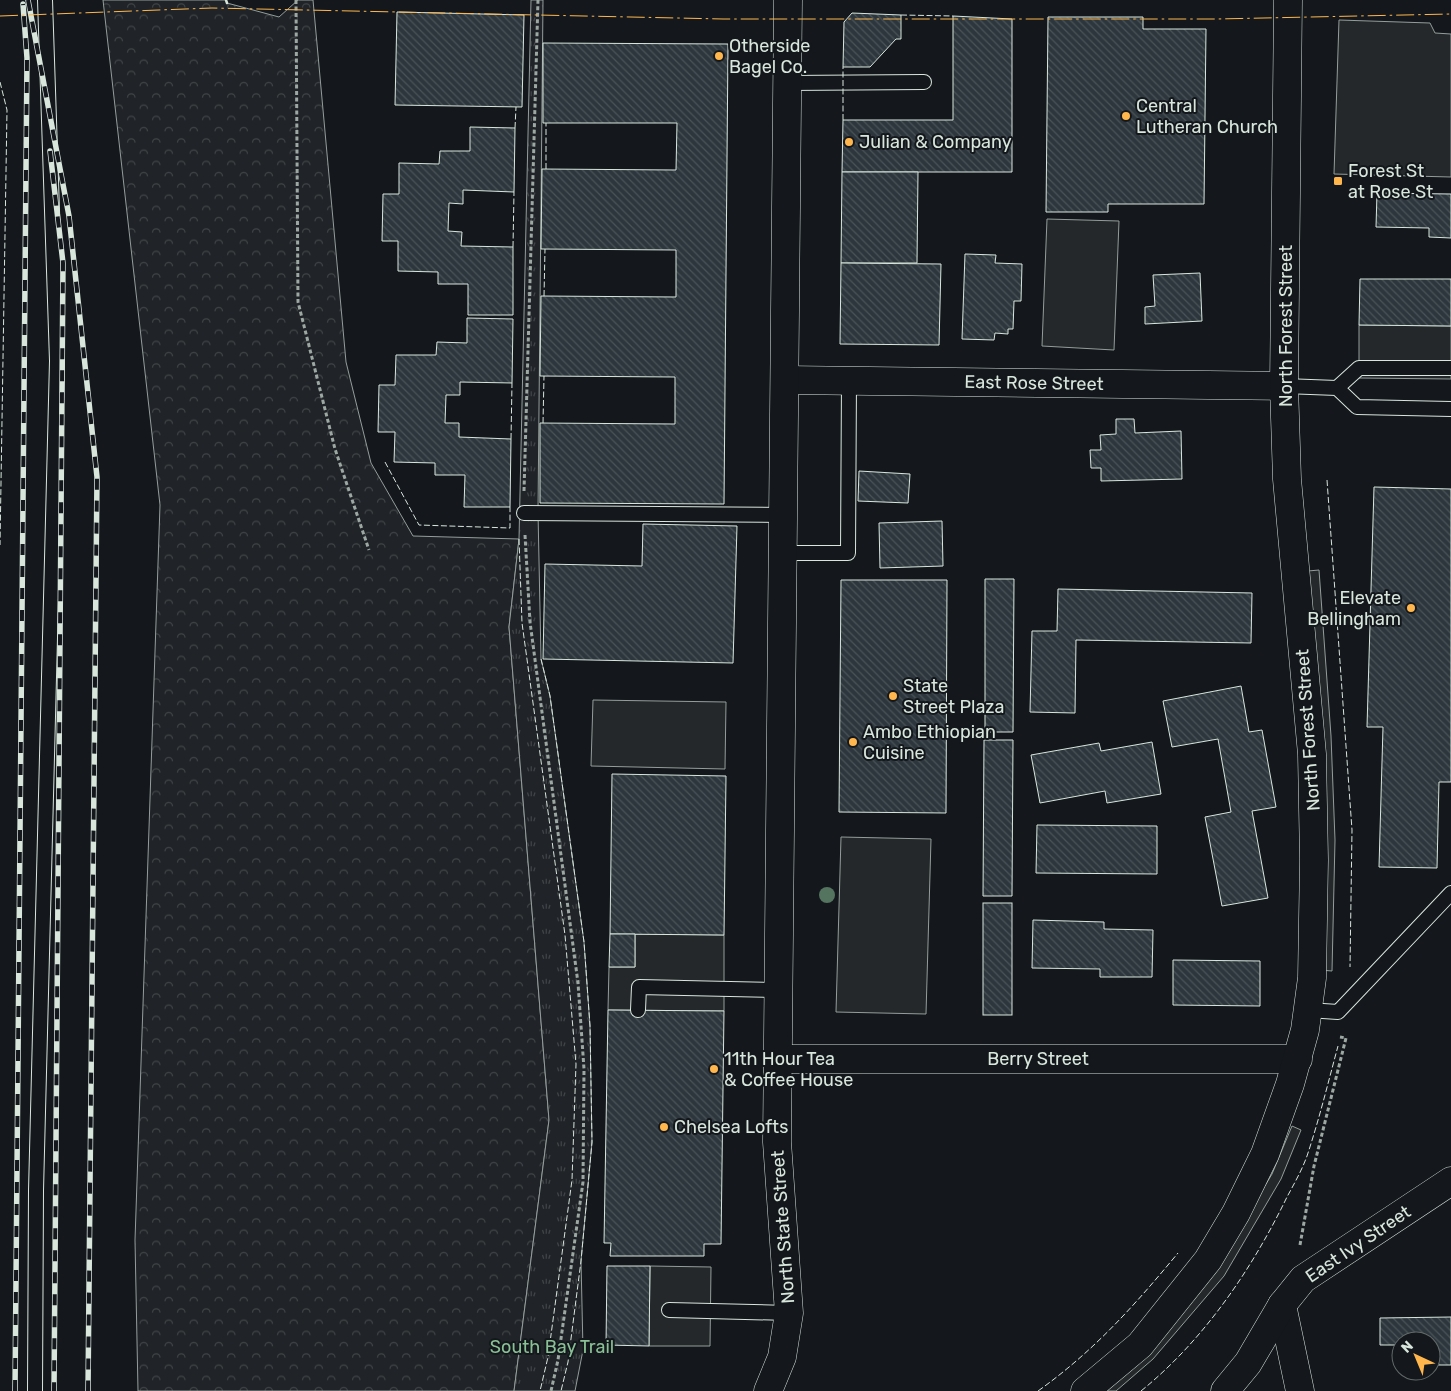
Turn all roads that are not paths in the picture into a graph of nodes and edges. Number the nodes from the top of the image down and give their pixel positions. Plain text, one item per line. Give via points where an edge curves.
1 (45, 0) edge
2 (788, 0) edge
3 (1288, 0) edge
4 (924, 82) dead end
5 (787, 83) junction
6 (1451, 368) edge
7 (785, 380) junction
8 (849, 381) junction
9 (1284, 386) junction
10 (1338, 388) junction
11 (1451, 409) edge
12 (524, 513) road end
13 (784, 515) junction
14 (783, 553) junction
15 (1451, 893) edge
16 (779, 990) junction
17 (638, 1010) dead end
18 (1308, 1010) junction
19 (778, 1059) junction
20 (1298, 1059) junction
21 (1451, 1181) edge
22 (1282, 1305) junction
23 (669, 1310) dead end
24 (789, 1313) junction
25 (35, 1391) edge
26 (768, 1391) edge
27 (1085, 1391) edge
28 (1225, 1391) edge
29 (1300, 1391) edge

1 - 25 lane via 57,362 36,1191
2 - 5 main road, North State Street
3 - 9 main road, North Forest Street
4 - 5 lane
5 - 7 main road, North State Street
6 - 10 lane via 1360,368
7 - 8 main road, East Rose Street
7 - 13 main road, North State Street
8 - 9 main road, East Rose Street
8 - 14 lane via 848,553
9 - 10 lane
9 - 18 main road, North Forest Street via 1287,478 1312,754 1314,860 1312,978
10 - 11 lane via 1357,406
12 - 13 lane
13 - 14 main road, North State Street
14 - 16 main road, North State Street
15 - 18 lane via 1338,1012
16 - 17 lane via 639,987
16 - 19 main road, North State Street
18 - 20 main road, North Forest Street
19 - 20 main road, Berry Street
19 - 24 main road, North State Street via 777,1142
20 - 27 main road, North Forest Street via 1265,1154 1236,1214 1208,1260 1140,1345
21 - 22 main road, East Ivy Street via 1303,1279
22 - 28 main road, East Ivy Street via 1248,1363
22 - 29 main road
23 - 24 lane
24 - 26 main road, North State Street via 782,1357

